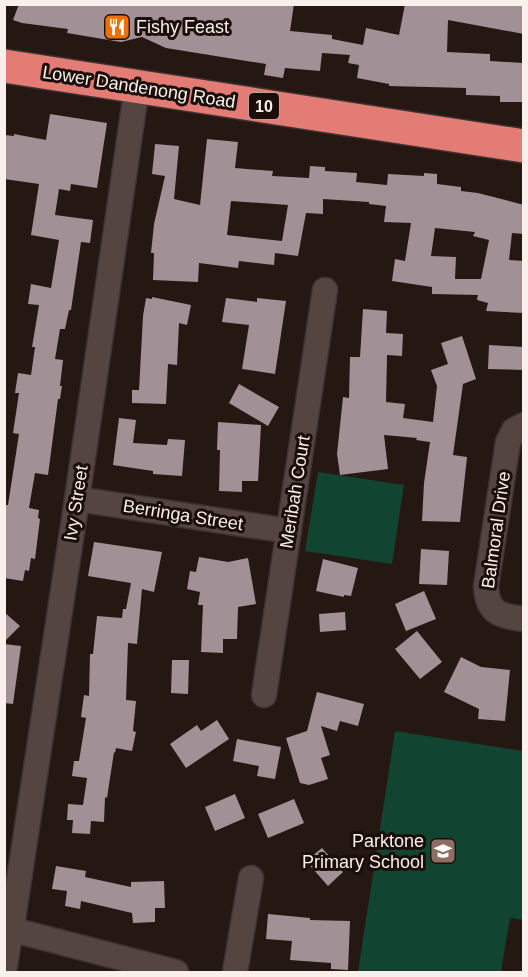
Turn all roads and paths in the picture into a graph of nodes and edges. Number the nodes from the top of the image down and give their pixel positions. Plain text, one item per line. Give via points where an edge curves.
1 (4, 66) edge
2 (137, 86) junction
3 (524, 146) edge
4 (325, 290) dead end
5 (524, 425) edge
6 (77, 499) junction
7 (289, 531) junction
8 (524, 619) edge
9 (264, 695) dead end
10 (250, 878) dead end
11 (10, 930) edge
12 (4, 972) edge
13 (176, 972) edge
14 (235, 972) edge

1 - 2 highway, Lower Dandenong Road / 10
2 - 3 highway, Lower Dandenong Road / 10
2 - 6 street, Ivy Street
4 - 7 street, Meribah Court
5 - 8 street, Balmoral Drive via 514,430 508,442 486,586 489,605 505,616
6 - 7 street, Berringa Street
6 - 11 street, Ivy Street
7 - 9 street, Meribah Court
10 - 14 street
11 - 12 street, Ivy Street
11 - 13 street

